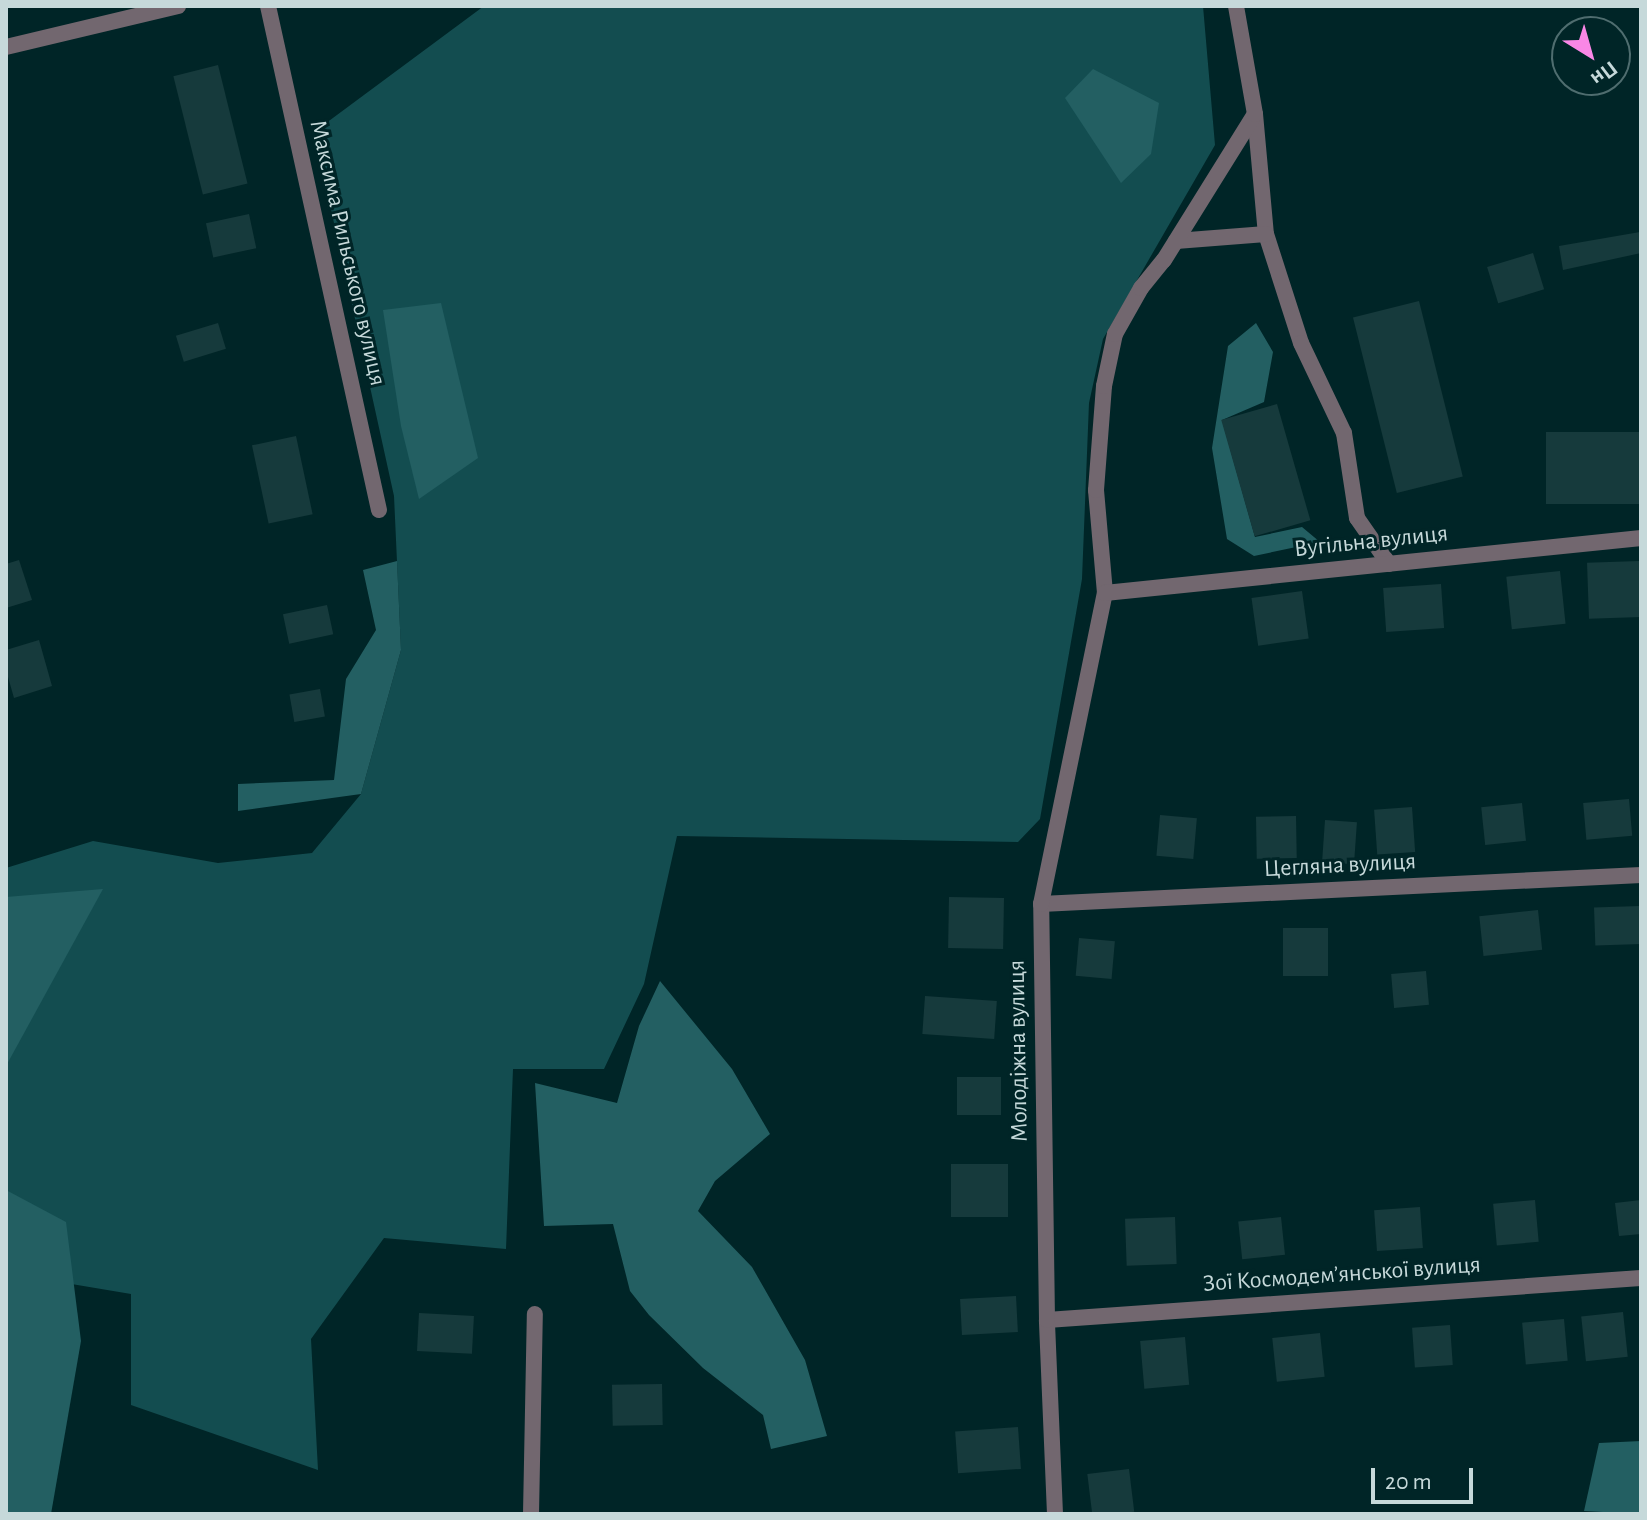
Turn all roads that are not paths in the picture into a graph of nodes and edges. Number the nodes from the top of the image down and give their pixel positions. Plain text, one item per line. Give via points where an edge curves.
1 (178, 6) edge
2 (268, 6) edge
3 (1236, 6) edge
4 (6, 47) edge
5 (1255, 114) junction
6 (1266, 234) junction
7 (1176, 241) junction
8 (379, 510) dead end
9 (1641, 538) edge
10 (1389, 564) junction
11 (1105, 593) junction
12 (1641, 875) edge
13 (1041, 904) junction
14 (1641, 1278) edge
15 (535, 1314) dead end
16 (1047, 1320) junction
17 (531, 1514) edge
18 (1055, 1514) edge

1 - 4 street
2 - 8 street, Максима Рильського вулиця
3 - 5 street
5 - 6 street
5 - 7 street, Молодіжна вулиця
6 - 7 street
6 - 10 street via 1301,343 1344,433 1357,518
7 - 11 street, Молодіжна вулиця via 1115,334 1104,386 1096,490
9 - 10 street, Вугільна вулиця
10 - 11 street, Вугільна вулиця
11 - 13 street, Молодіжна вулиця
12 - 13 street, Цегляна вулиця
13 - 16 street, Молодіжна вулиця
14 - 16 street, Зої Космодем’янської вулиця
15 - 17 street
16 - 18 street, Молодіжна вулиця

